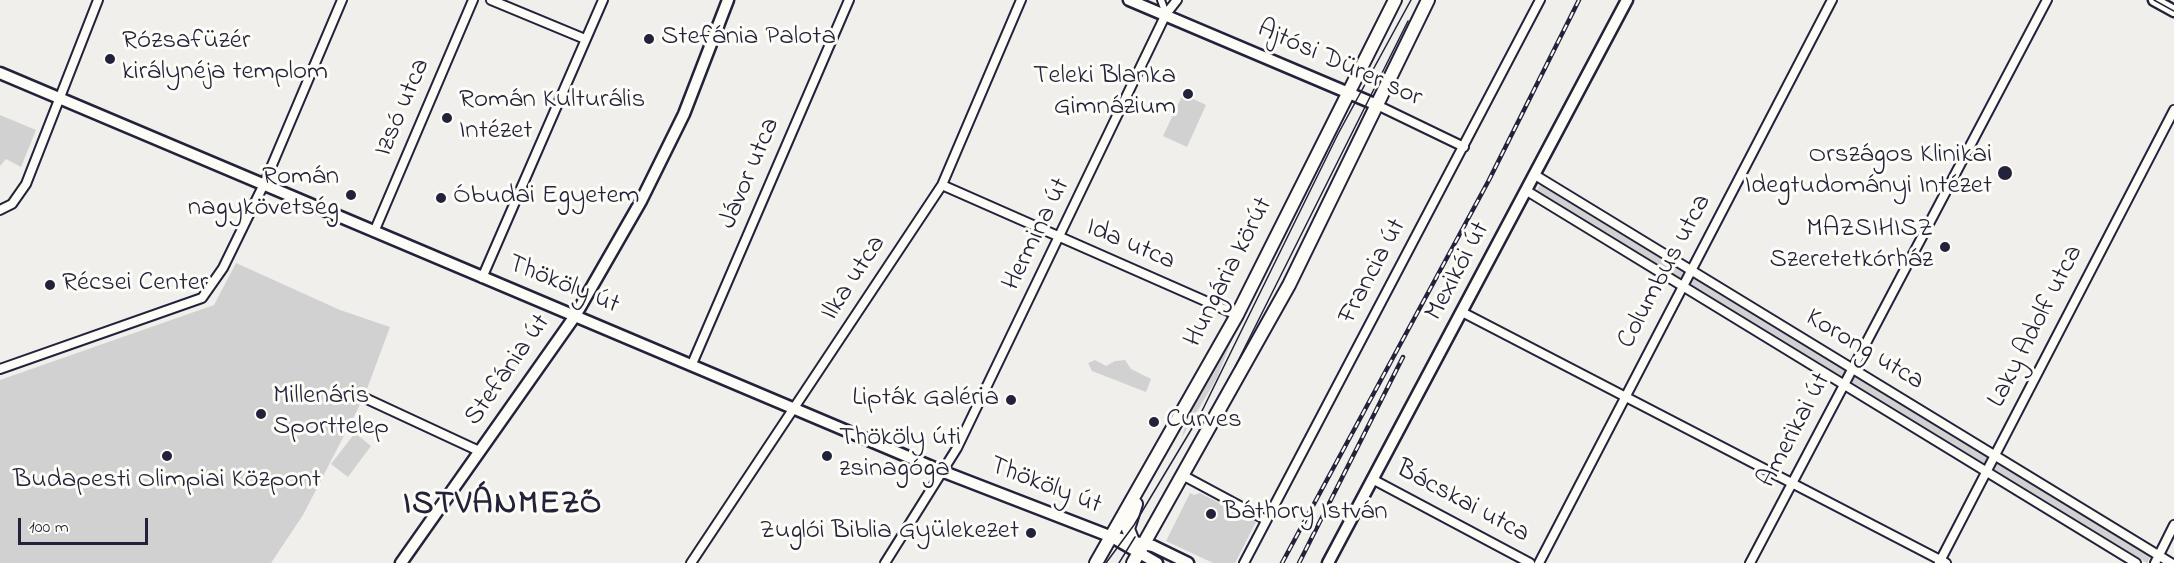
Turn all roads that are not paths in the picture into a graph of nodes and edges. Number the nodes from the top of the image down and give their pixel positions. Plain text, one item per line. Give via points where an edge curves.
1 (98, 0) edge
2 (342, 0) edge
3 (473, 0) edge
4 (490, 0) edge
5 (603, 0) edge
6 (728, 0) edge
7 (849, 0) edge
8 (1021, 0) edge
9 (1129, 0) edge
10 (1161, 0) edge
11 (1169, 0) edge
12 (1177, 0) edge
13 (1395, 0) edge
14 (1428, 0) edge
15 (1540, 0) edge
16 (1627, 0) edge
17 (1832, 0) edge
18 (2048, 0) edge
19 (2154, 0) edge
20 (2169, 0) edge
21 (2174, 3) edge
22 (2174, 10) edge
23 (1166, 14) junction
24 (585, 39) junction
25 (0, 73) edge
26 (1349, 92) junction
27 (60, 98) junction
28 (1377, 105) junction
29 (2174, 110) edge
30 (1464, 147) junction
31 (1535, 175) junction
32 (264, 184) junction
33 (942, 184) junction
34 (1527, 191) junction
35 (0, 210) edge
36 (374, 232) junction
37 (1060, 238) junction
38 (1691, 270) junction
39 (482, 278) junction
40 (1682, 286) junction
41 (1462, 312) junction
42 (1238, 315) junction
43 (575, 316) junction
44 (692, 364) junction
45 (0, 369) edge
46 (1853, 369) junction
47 (1844, 385) junction
48 (1625, 397) junction
49 (367, 399) dead end
50 (796, 408) junction
51 (480, 451) junction
52 (1994, 456) junction
53 (1151, 470) junction
54 (944, 471) junction
55 (1986, 471) junction
56 (1184, 476) junction
57 (1374, 480) junction
58 (1792, 483) junction
59 (1266, 520) junction
60 (2174, 525) edge
61 (1112, 537) junction
62 (1131, 541) junction
63 (1138, 554) edge
64 (2156, 559) edge
65 (1942, 562) edge
66 (401, 563) edge
67 (691, 563) edge
68 (885, 563) edge
69 (1096, 563) edge
70 (1157, 563) edge
71 (1188, 563) edge
72 (1244, 563) edge
73 (1328, 563) edge
74 (1530, 563) edge
75 (1539, 563) edge
76 (1750, 563) edge
77 (2136, 563) edge
78 (2171, 563) edge

1 - 27 street
2 - 32 street
3 - 36 street, Izsó utca
4 - 24 street
5 - 24 street
6 - 43 street, Stefánia út via 684,114 641,201
7 - 44 street, Jávor utca
8 - 33 street, Ilka utca
9 - 23 street, Ajtósi Dürer sor
10 - 23 street
11 - 23 street, Hermina út
12 - 23 street, Hermina út
13 - 26 main road, Hungária körút
14 - 28 main road, Hungária körút
15 - 30 street, Francia út
16 - 31 street, Mexikói út
17 - 38 street, Columbus utca
18 - 46 street, Amerikai út
19 - 22 street
20 - 21 street
23 - 26 street, Ajtósi Dürer sor
23 - 37 street, Hermina út
24 - 39 street
25 - 27 street, Thököly út
26 - 28 street, Ajtósi Dürer sor
26 - 42 main road, Hungária körút
27 - 32 street, Thököly út
27 - 35 street via 26,184 12,204
28 - 30 street, Ajtósi Dürer sor
28 - 56 main road, Hungária körút via 1289,285
29 - 52 street, Laky Adolf utca
30 - 59 street, Francia út
31 - 34 street, Mexikói út
31 - 38 street, Korong utca
32 - 36 street, Thököly út
32 - 45 street via 223,268 202,298
33 - 37 street, Ida utca
33 - 50 street, Ilka utca
34 - 40 street, Korong utca
34 - 41 street, Mexikói út
36 - 39 street, Thököly út
37 - 42 street, Ida utca
37 - 54 street, Hermina út
38 - 40 street, Columbus utca
38 - 46 street, Korong utca
39 - 43 street, Thököly út
40 - 47 street, Korong utca
40 - 48 street, Columbus utca
41 - 48 street
41 - 57 street, Mexikói út
42 - 53 main road, Hungária körút
43 - 44 street, Thököly út
43 - 51 street, Stefánia út
44 - 50 street, Thököly út
46 - 47 street, Amerikai út
46 - 52 street, Korong utca
47 - 55 street, Korong utca
47 - 58 street, Amerikai út
48 - 58 street
48 - 75 street, Columbus utca
49 - 51 street
50 - 54 street, Thököly út
50 - 67 street, Ilka utca
51 - 66 street, Stefánia út
52 - 55 street, Laky Adolf utca
52 - 64 street, Korong utca
53 - 61 main road, Hungária körút
53 - 62 main road via 1129,522
54 - 61 street, Thököly út
54 - 68 street, Hermina út
55 - 65 street, Laky Adolf utca
55 - 77 street, Korong utca
56 - 59 street
56 - 63 main road, Hungária körút
57 - 73 street, Mexikói út
57 - 74 street, Bácskai utca
58 - 65 street
58 - 76 street, Amerikai út
59 - 72 street, Francia út
60 - 64 street
61 - 62 street, Thököly út
61 - 63 street, Thököly út
61 - 69 main road, Hungária körút
62 - 63 main road
63 - 70 street, Thököly út
63 - 71 street, Thököly út
64 - 78 street, Korong utca

